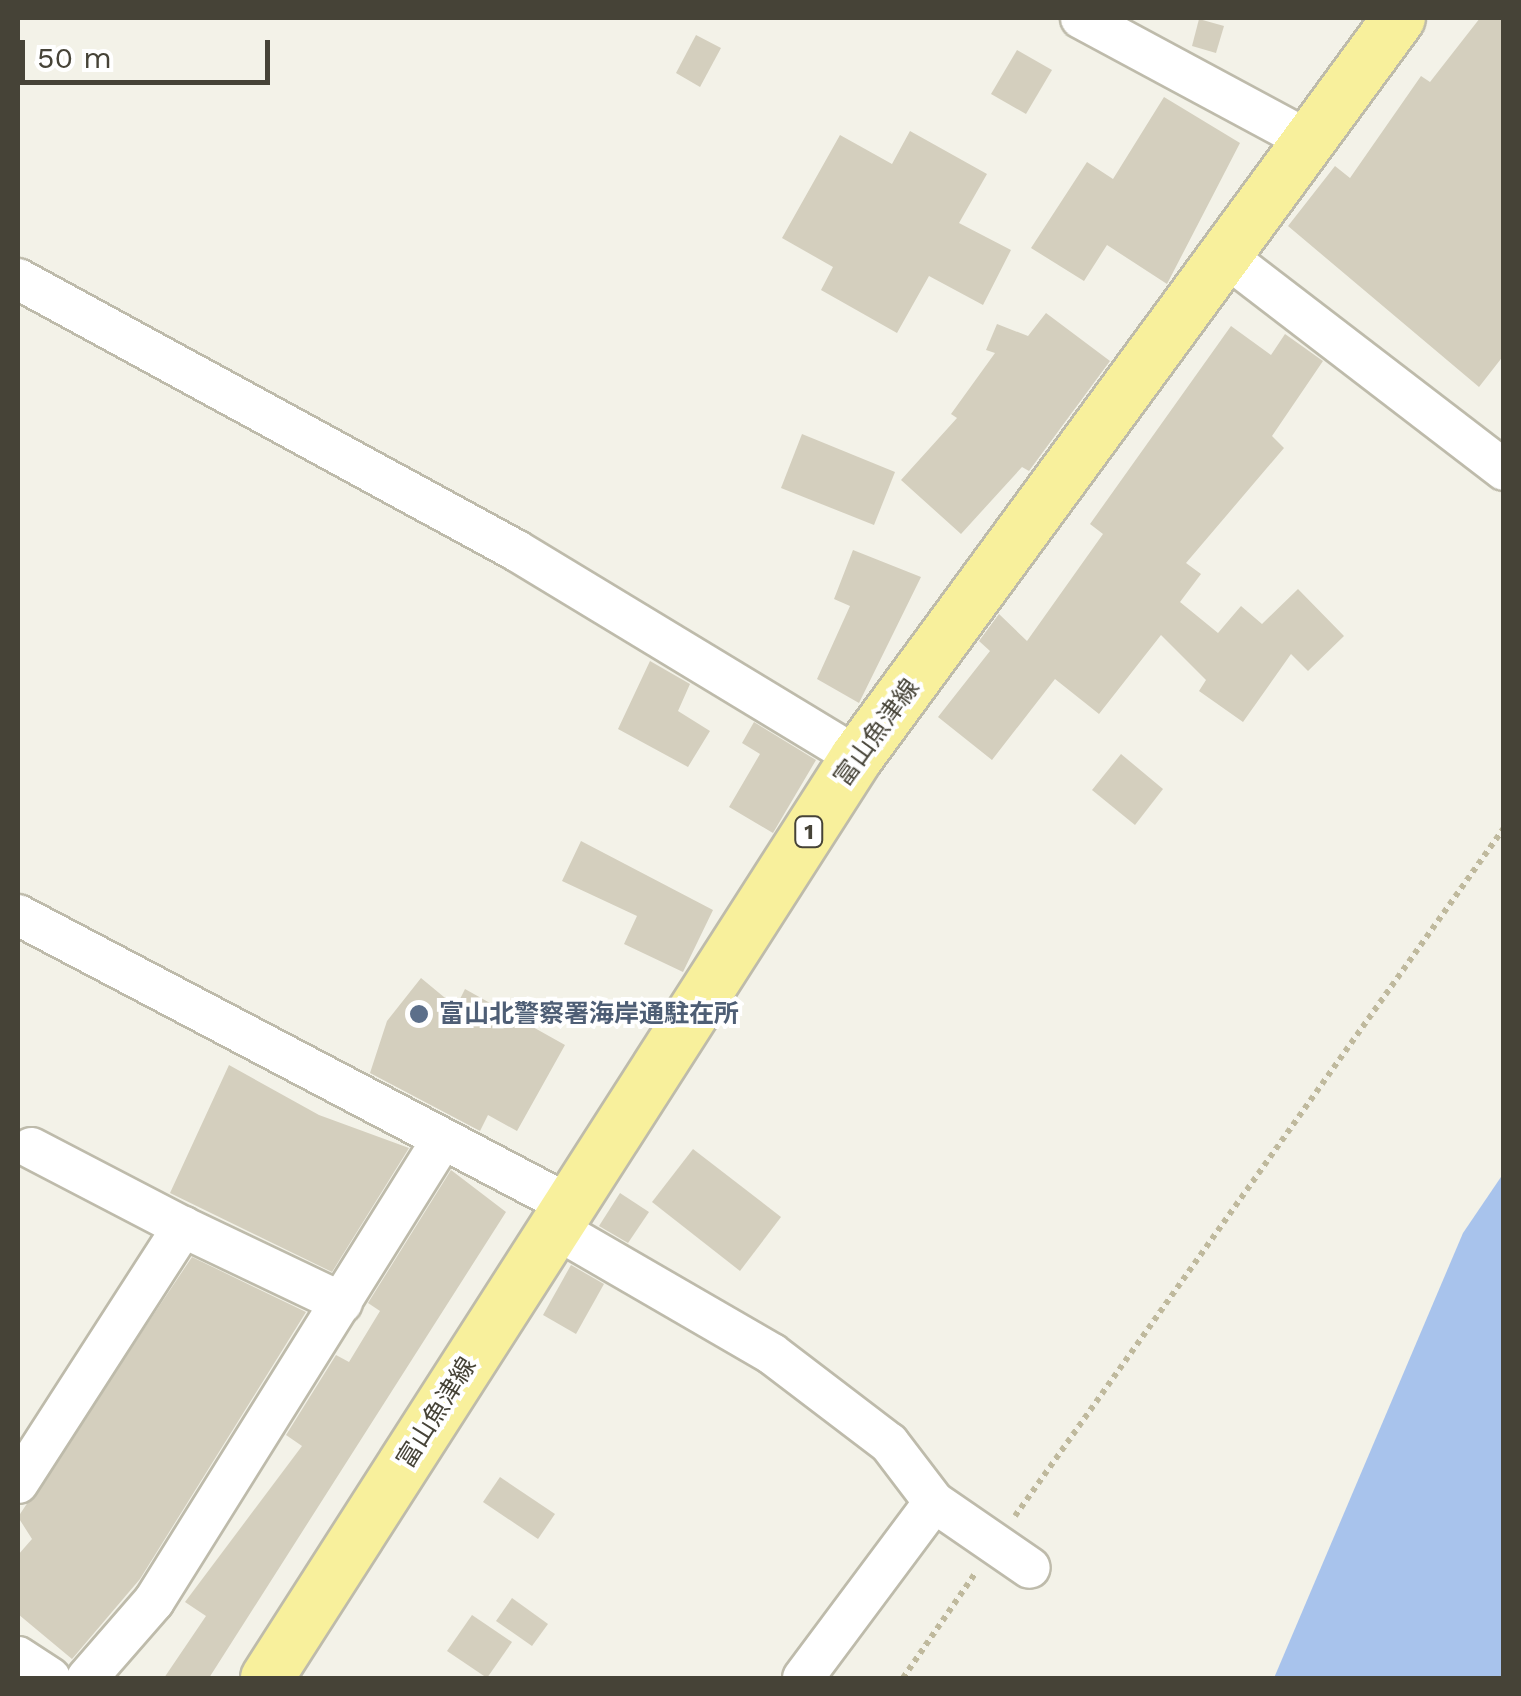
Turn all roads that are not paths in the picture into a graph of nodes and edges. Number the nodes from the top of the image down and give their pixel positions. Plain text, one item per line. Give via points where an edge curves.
1 (1081, 18) edge
2 (1398, 18) edge
3 (1313, 143) junction
4 (1228, 258) junction
5 (18, 279) edge
6 (1504, 470) edge
7 (857, 757) junction
8 (21, 925) edge
9 (442, 1140) junction
10 (22, 1153) edge
11 (561, 1216) junction
12 (183, 1228) junction
13 (342, 1303) junction
14 (18, 1483) edge
15 (934, 1502) junction
16 (1030, 1568) dead end
17 (18, 1657) edge
18 (50, 1678) edge
19 (87, 1678) edge
20 (267, 1678) edge
21 (804, 1678) edge

1 - 3 street
2 - 3 main road, 富山魚津線 / 1
3 - 4 main road, 富山魚津線 / 1
4 - 6 street
4 - 7 main road, 富山魚津線 / 1
5 - 7 street via 517,551
7 - 11 main road, 富山魚津線 / 1
8 - 9 street
9 - 11 street
9 - 13 street
10 - 12 street
11 - 15 street via 772,1354 888,1443
11 - 20 main road, 富山魚津線 / 1
12 - 13 street
12 - 14 street
13 - 19 street via 154,1601
15 - 16 street
15 - 21 street
17 - 18 street

